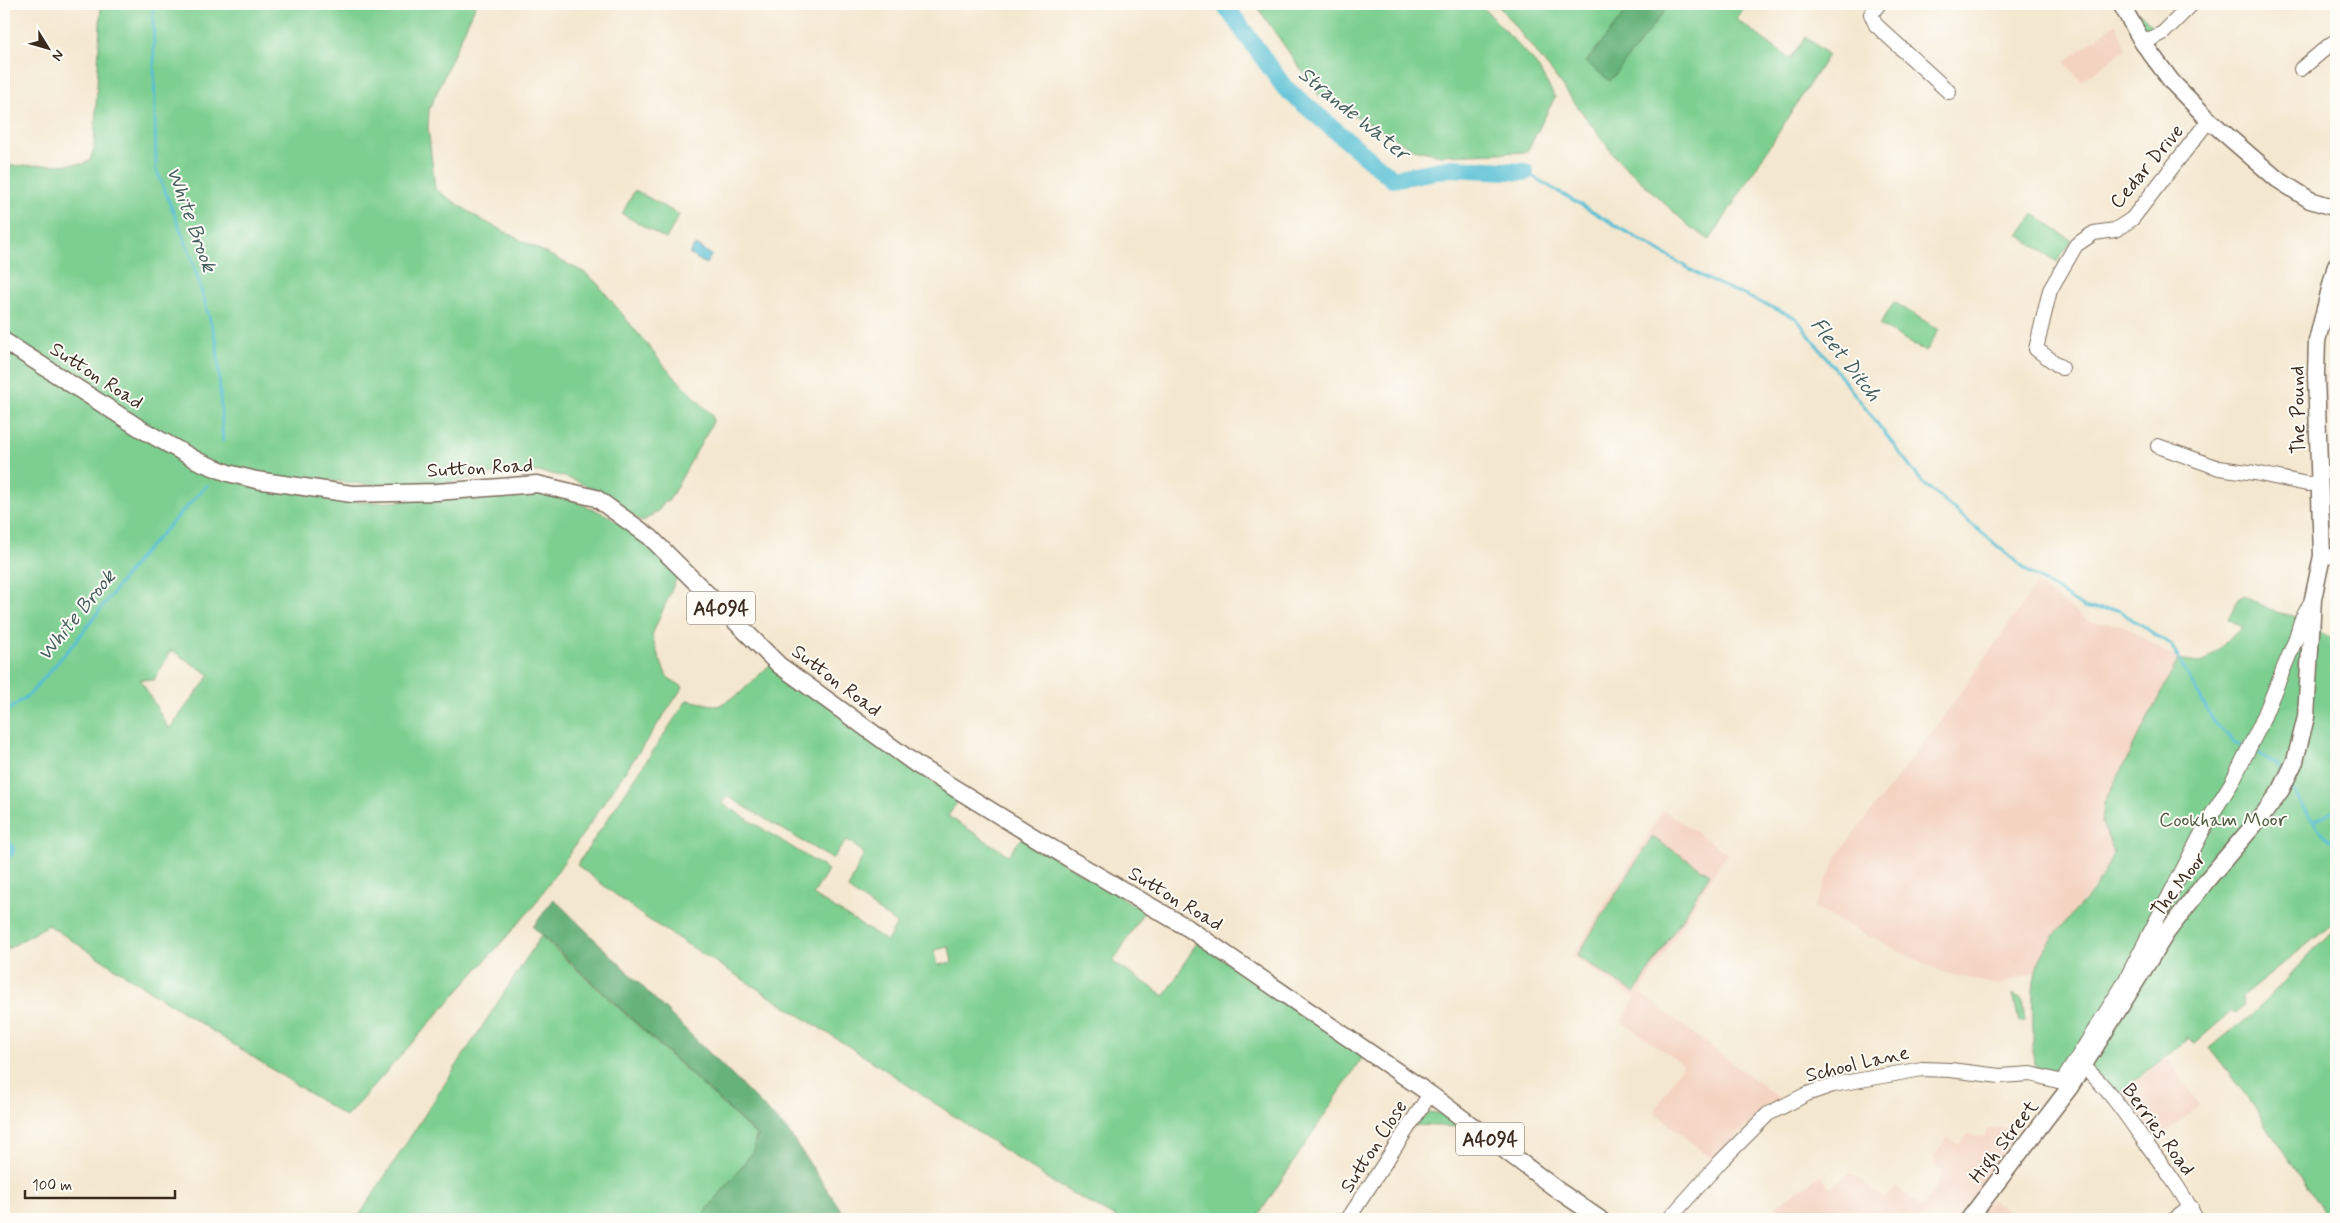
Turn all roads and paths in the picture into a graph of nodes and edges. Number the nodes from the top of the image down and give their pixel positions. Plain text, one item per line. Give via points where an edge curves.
1 (1879, 4) edge
2 (2121, 4) edge
3 (2192, 4) edge
4 (2143, 43) junction
5 (2335, 43) edge
6 (2301, 69) dead end
7 (1949, 92) dead end
8 (2209, 120) junction
9 (2336, 208) edge
10 (2336, 265) edge
11 (4, 342) edge
12 (2062, 368) dead end
13 (2158, 446) dead end
14 (2320, 483) junction
15 (2329, 556) edge
16 (2312, 599) junction
17 (2084, 1067) junction
18 (2066, 1084) junction
19 (1430, 1094) junction
20 (2193, 1213) edge
21 (1348, 1219) edge
22 (1600, 1219) edge
23 (1669, 1219) edge
24 (1969, 1219) edge
25 (2176, 1219) edge

1 - 7 street via 1871,14 1876,25
2 - 4 main road
3 - 4 street via 2163,33
4 - 8 main road via 2172,82
5 - 6 street
8 - 9 main road via 2277,179 2310,200
8 - 12 street, Cedar Drive via 2132,220 2115,230 2094,233 2076,245 2050,290 2036,349
10 - 14 main road, The Pound via 2317,341
11 - 19 main road, Sutton Road / A4094 via 141,429 198,462 228,473 352,494 438,492 537,484 596,498 650,537 779,664 917,765 1188,928
13 - 14 street via 2219,468 2255,472 2307,484
14 - 15 main road, The Pound
15 - 16 main road, The Moor
16 - 17 main road, The Moor via 2306,717 2295,761 2281,790 2167,932
16 - 18 street via 2260,726 2123,985
17 - 18 main road, The Moor
17 - 20 street, Berries Road via 2102,1083
18 - 23 street, School Lane via 2031,1074 2000,1076 1922,1069 1824,1088 1768,1114
18 - 24 main road, High Street
19 - 21 street, Sutton Close
19 - 22 main road, Sutton Road / A4094
20 - 25 street

